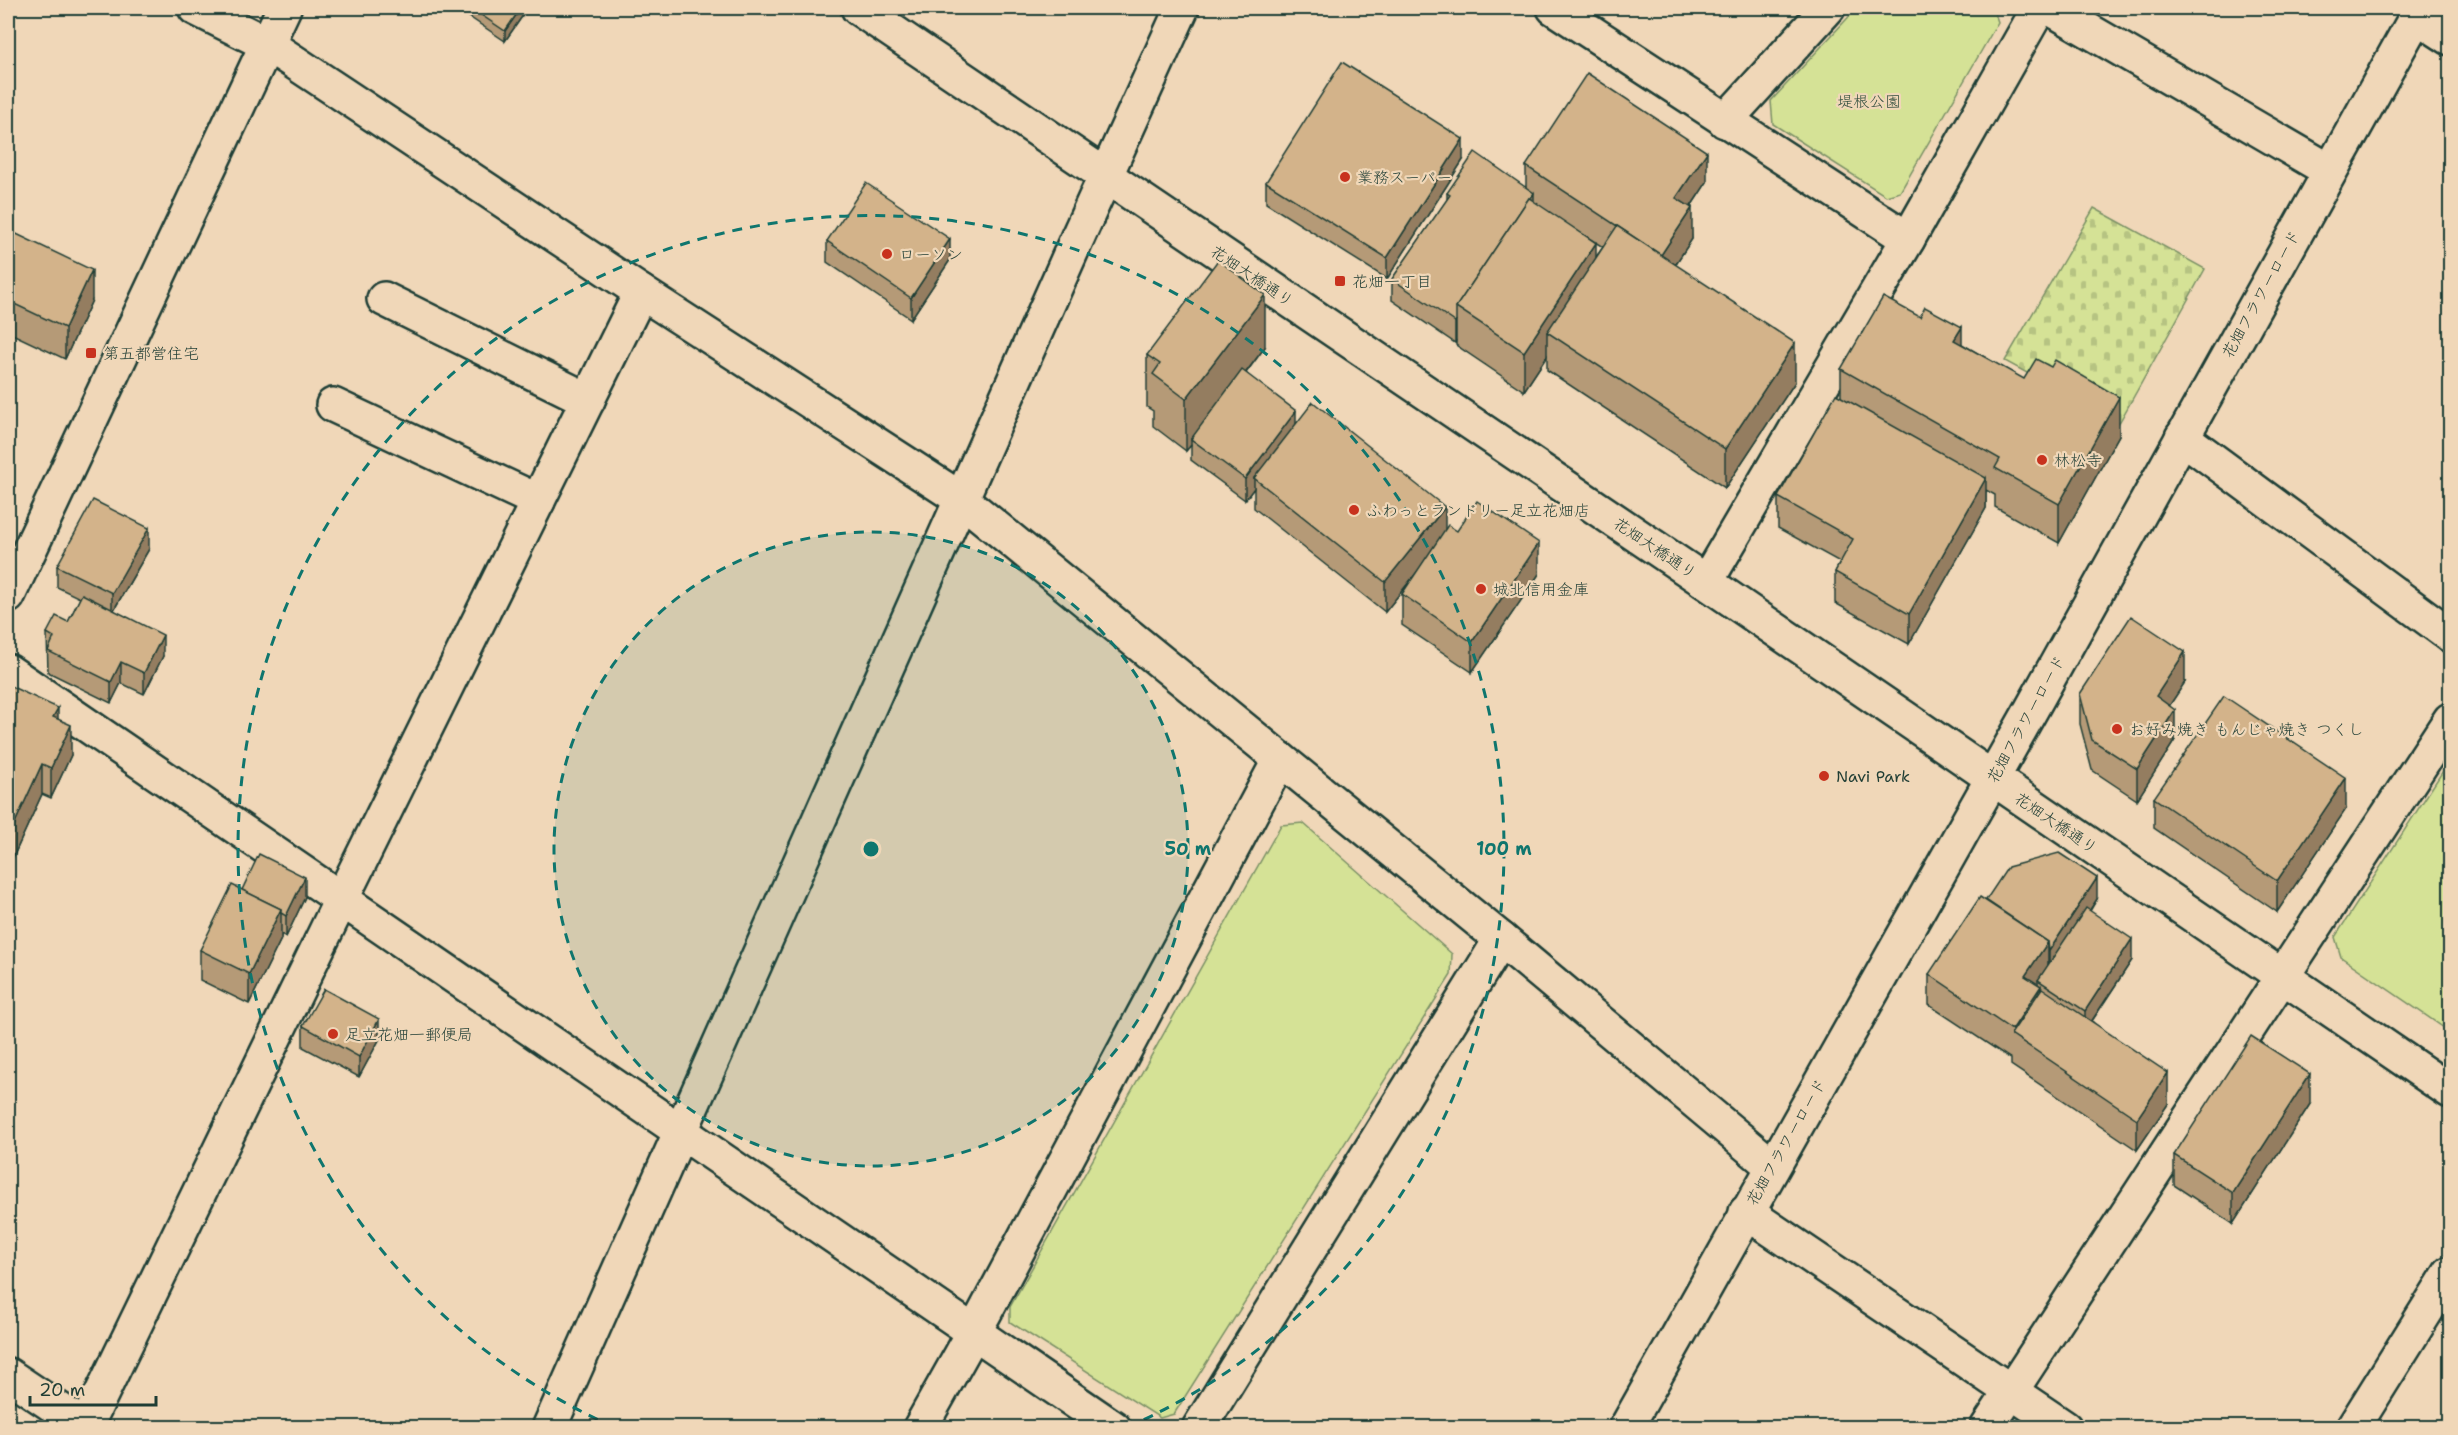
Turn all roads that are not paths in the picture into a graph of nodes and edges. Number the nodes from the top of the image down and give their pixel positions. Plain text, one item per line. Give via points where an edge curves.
1 (195, 8) edge
2 (284, 8) edge
3 (858, 8) edge
4 (1182, 8) edge
5 (1554, 8) edge
6 (1828, 8) edge
7 (2039, 8) edge
8 (2050, 8) edge
9 (2418, 12) edge
10 (2451, 38) edge
11 (267, 44) junction
12 (1725, 121) junction
13 (2330, 171) junction
14 (1105, 177) junction
15 (1908, 239) junction
16 (641, 292) junction
17 (384, 299) dead end
18 (588, 400) junction
19 (333, 405) dead end
20 (2182, 436) junction
21 (961, 499) junction
22 (538, 501) junction
23 (1706, 582) junction
24 (8, 596) edge
25 (2451, 635) edge
26 (8, 671) edge
27 (2451, 720) edge
28 (1280, 759) junction
29 (1992, 779) junction
30 (342, 898) junction
31 (1501, 939) junction
32 (2283, 977) junction
33 (2451, 1091) edge
34 (681, 1130) junction
35 (1772, 1166) junction
36 (1746, 1212) junction
37 (2451, 1273) edge
38 (974, 1332) junction
39 (8, 1375) edge
40 (2010, 1392) junction
41 (86, 1427) edge
42 (549, 1428) edge
43 (920, 1428) edge
44 (1114, 1428) edge
45 (1199, 1428) edge
46 (1626, 1428) edge
47 (1987, 1428) edge
48 (2065, 1428) edge
49 (2353, 1428) edge

1 - 11 street
2 - 11 street
3 - 14 street, 花畑大橋通り
4 - 14 street
5 - 12 street
6 - 12 street
7 - 15 street
8 - 13 street
9 - 10 street
9 - 13 street, 花畑フラワーロード
11 - 16 street
11 - 24 street
12 - 15 street
13 - 20 street, 花畑フラワーロード
14 - 21 street
14 - 23 street, 花畑大橋通り
15 - 23 street
16 - 18 street
16 - 21 street
17 - 18 street
18 - 22 street
19 - 22 street
20 - 25 street
20 - 29 street, 花畑フラワーロード
21 - 28 street
21 - 34 street
22 - 30 street
23 - 29 street, 花畑大橋通り
26 - 30 street
27 - 32 street
28 - 31 street
28 - 38 street
29 - 32 street, 花畑大橋通り
29 - 35 street, 花畑フラワーロード
30 - 34 street
30 - 41 street
31 - 35 street
31 - 45 street
32 - 33 street, 花畑大橋通り
32 - 40 street
34 - 38 street
34 - 42 street
35 - 36 street, 花畑フラワーロード
36 - 40 street
36 - 46 street, 花畑フラワーロード
37 - 49 street
38 - 43 street
38 - 44 street
39 - 41 street
40 - 47 street
40 - 48 street

